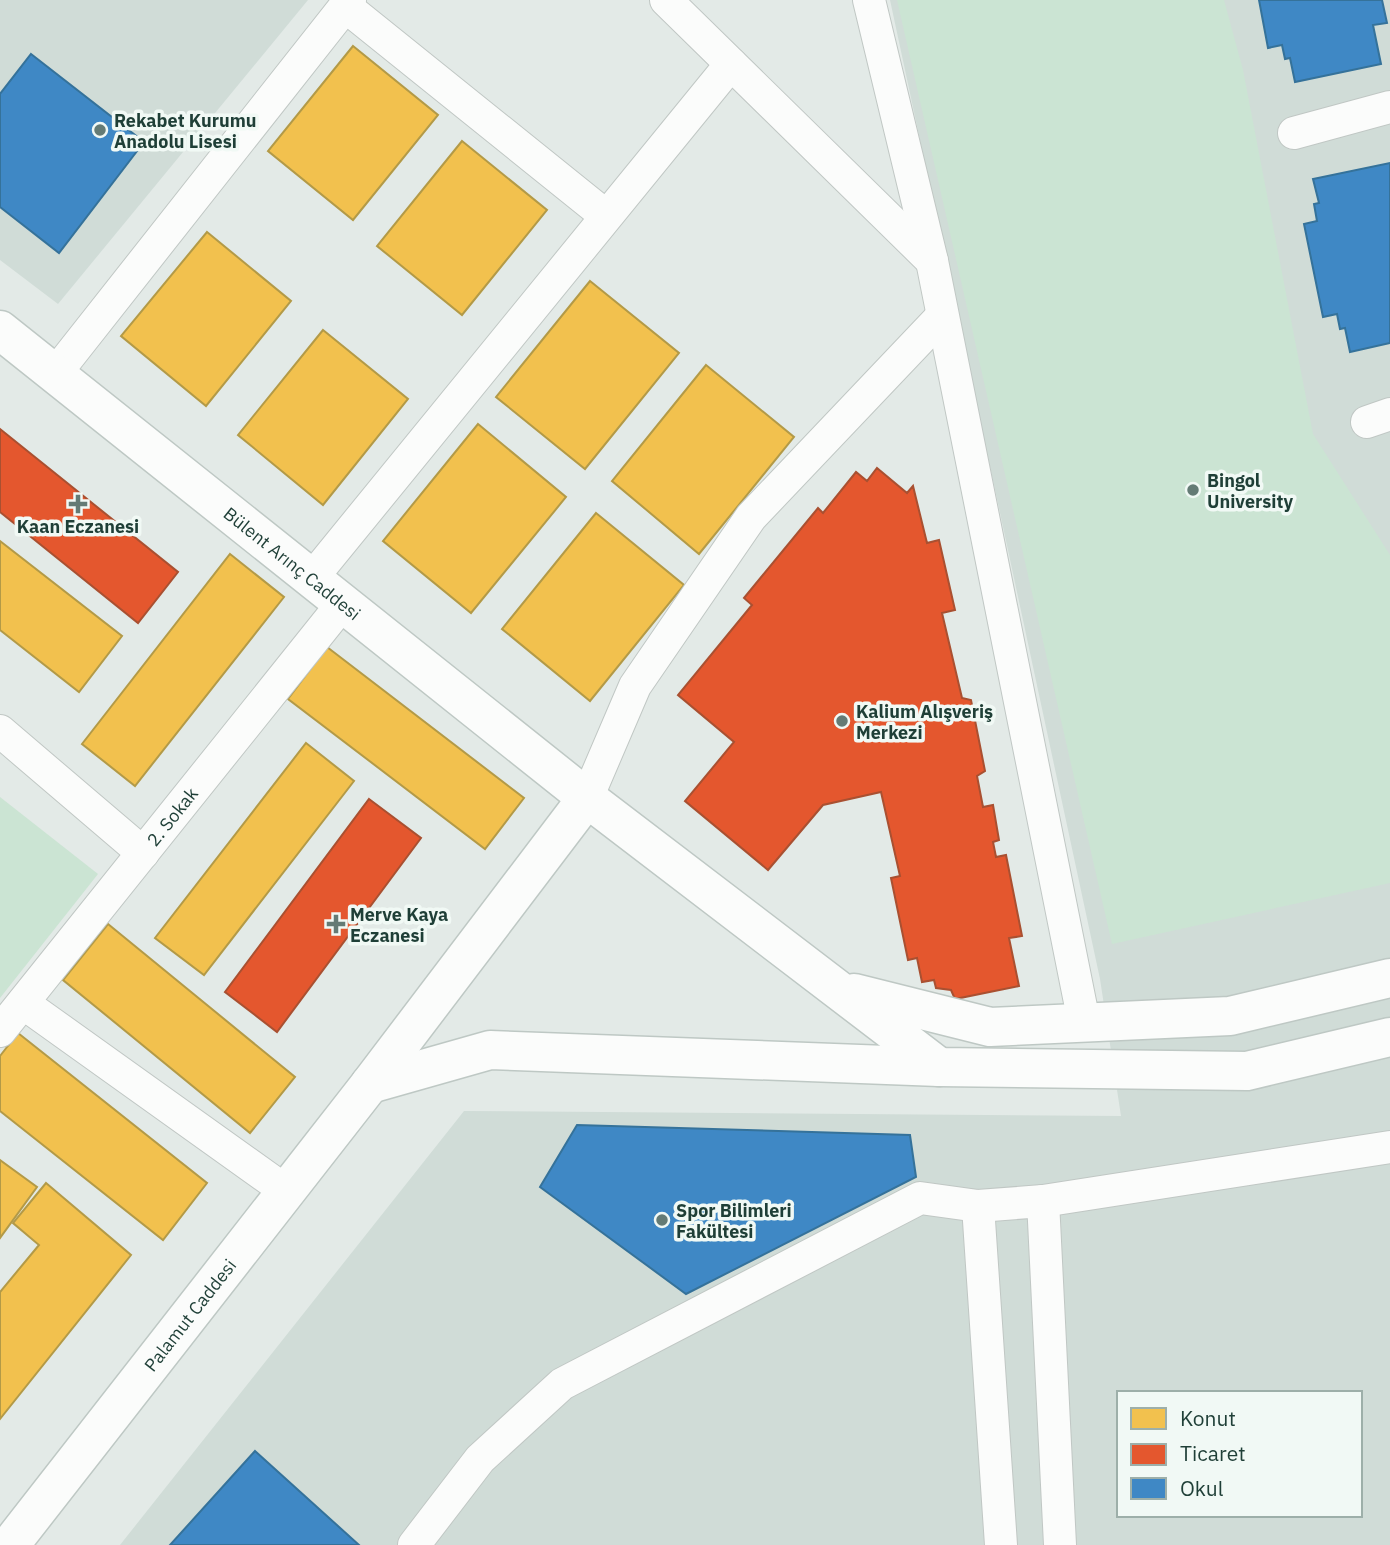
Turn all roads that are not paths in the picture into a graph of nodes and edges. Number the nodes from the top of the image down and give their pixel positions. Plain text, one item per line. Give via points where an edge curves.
1 (666, 0) edge
2 (869, 0) edge
3 (347, 3) edge
4 (731, 64) junction
5 (1390, 107) edge
6 (1294, 133) dead end
7 (606, 216) junction
8 (932, 261) junction
9 (943, 316) junction
10 (0, 330) edge
11 (55, 374) junction
12 (312, 578) junction
13 (343, 603) junction
14 (0, 731) edge
15 (587, 798) junction
16 (143, 853) junction
17 (1390, 978) edge
18 (841, 990) junction
19 (23, 1003) junction
20 (1084, 1022) junction
21 (0, 1031) edge
22 (1390, 1037) edge
23 (939, 1067) junction
24 (370, 1084) junction
25 (1390, 1147) edge
26 (286, 1191) junction
27 (1043, 1201) junction
28 (978, 1206) junction
29 (9, 1545) edge
30 (414, 1545) edge
31 (1000, 1545) edge
32 (1060, 1545) edge

1 - 4 street
2 - 8 street
3 - 7 street
3 - 11 street
4 - 7 street
4 - 8 street
5 - 6 street
7 - 12 street
8 - 9 street
9 - 15 street via 751,517 635,686
9 - 20 street
10 - 11 street, Bülent Arınç Caddesi
11 - 12 street, Bülent Arınç Caddesi
12 - 13 street, Bülent Arınç Caddesi
13 - 15 street, Bülent Arınç Caddesi
13 - 16 street, 2. Sokak
14 - 16 street
15 - 18 street, Bülent Arınç Caddesi
15 - 24 street, Palamut Caddesi
16 - 19 street, 2. Sokak
17 - 20 street via 1230,1016
18 - 20 street via 990,1027
18 - 23 street, Bülent Arınç Caddesi
19 - 21 street, 2. Sokak
19 - 26 street
22 - 23 street via 1247,1071
23 - 24 street via 490,1050
24 - 26 street, Palamut Caddesi
25 - 27 street
26 - 29 street, Palamut Caddesi
27 - 28 street
27 - 32 street
28 - 30 street via 920,1198 562,1384 480,1459
28 - 31 street

